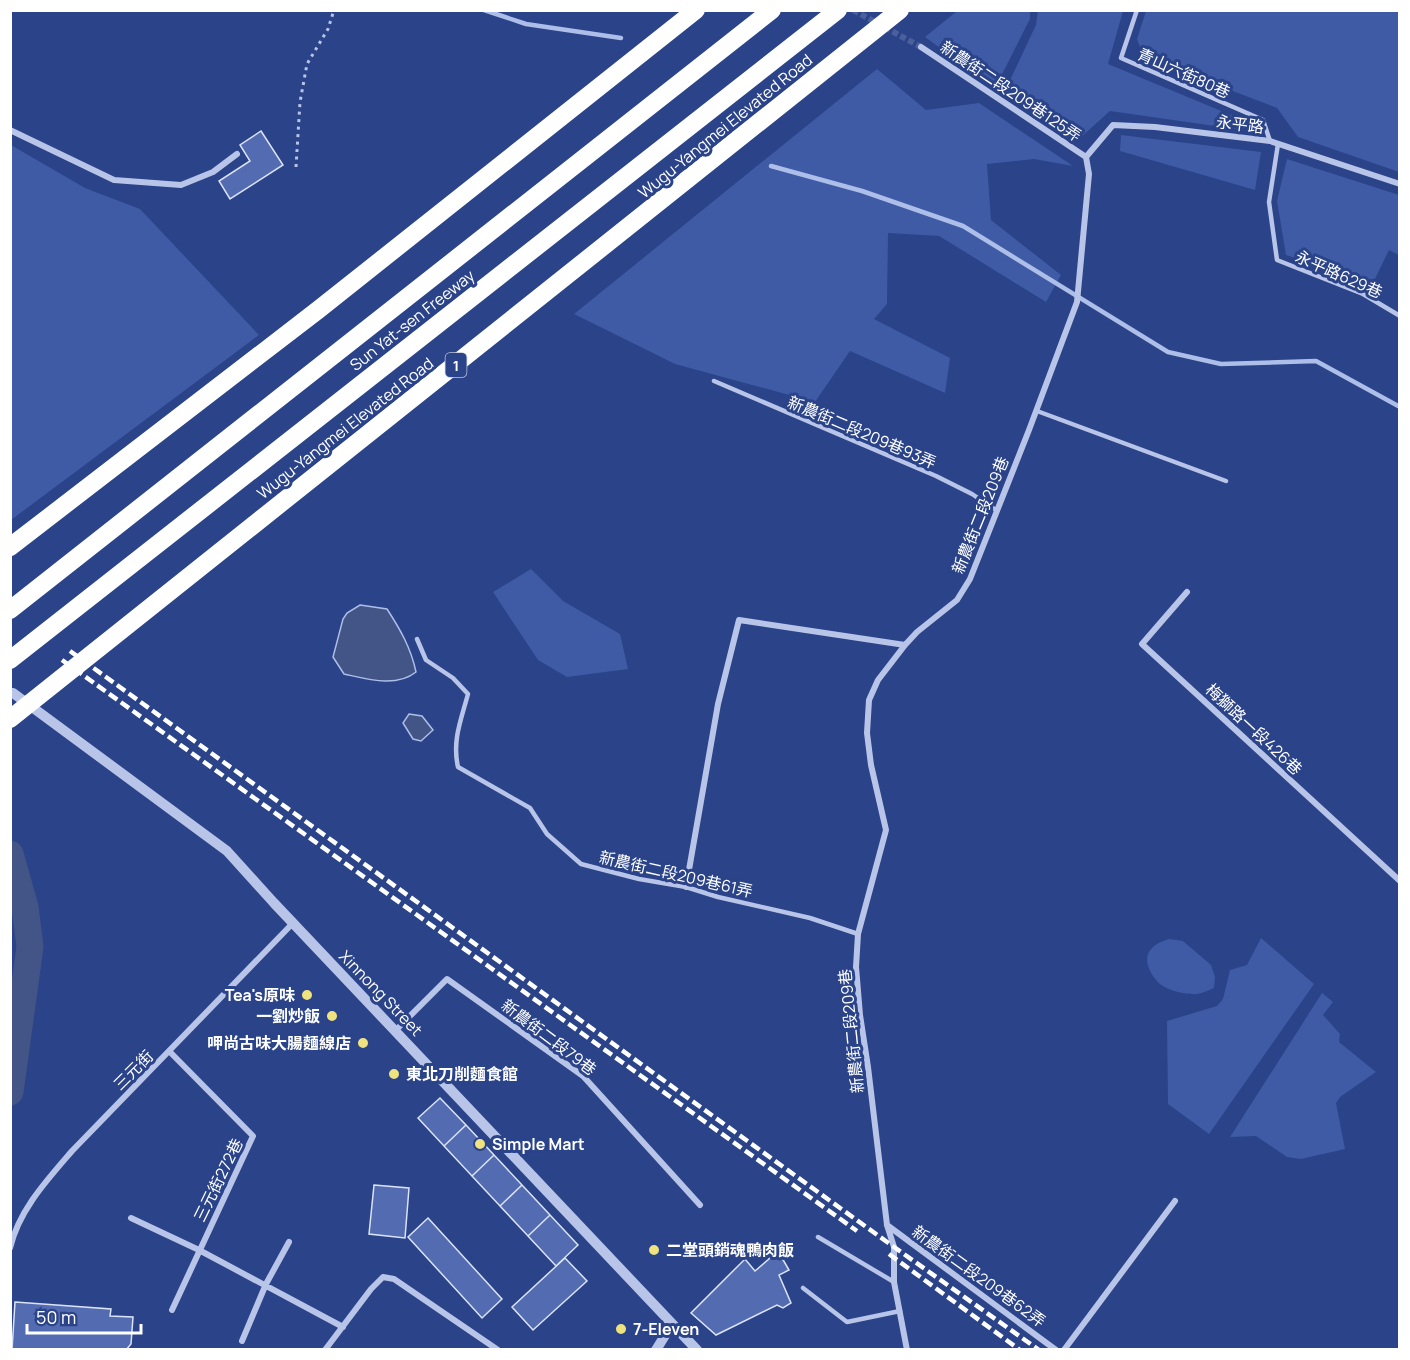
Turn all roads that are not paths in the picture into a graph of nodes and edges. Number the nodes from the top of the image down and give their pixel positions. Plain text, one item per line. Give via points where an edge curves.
1 (696, 10) edge
2 (772, 10) edge
3 (838, 10) edge
4 (900, 10) edge
5 (1137, 10) edge
6 (921, 47) tunnel mouth
7 (10, 130) edge
8 (1270, 141) junction
9 (1278, 144) junction
10 (237, 154) dead end
11 (1086, 157) junction
12 (1400, 184) edge
13 (1400, 316) edge
14 (714, 381) dead end
15 (1037, 411) junction
16 (1226, 481) dead end
17 (996, 510) junction
18 (10, 547) edge
19 (1187, 592) dead end
20 (10, 610) edge
21 (417, 639) dead end
22 (905, 645) junction
23 (10, 660) edge
24 (13, 693) dead end
25 (10, 719) edge
26 (1400, 881) edge
27 (686, 887) junction
28 (292, 923) junction
29 (858, 934) junction
30 (396, 1030) junction
31 (170, 1052) junction
32 (1175, 1201) dead end
33 (700, 1204) dead end
34 (131, 1218) dead end
35 (886, 1225) junction
36 (818, 1237) dead end
37 (289, 1242) dead end
38 (10, 1248) edge
39 (199, 1250) junction
40 (894, 1282) junction
41 (266, 1284) junction
42 (803, 1288) dead end
43 (172, 1310) dead end
44 (900, 1311) junction
45 (672, 1324) junction
46 (343, 1327) junction
47 (242, 1341) dead end
48 (326, 1350) edge
49 (498, 1350) edge
50 (656, 1350) edge
51 (697, 1350) edge
52 (907, 1350) edge
53 (1056, 1350) edge
54 (1064, 1350) edge

1 - 18 highway via 318,310
2 - 20 highway, Sun Yat-sen Freeway
3 - 23 highway, Sun Yat-sen Freeway
4 - 25 highway, Wugu-Yangmei Elevated Road / 1
5 - 8 lane, 青山六街80巷 via 1121,58 1263,120
6 - 11 street, 新農街二段209巷125弄
7 - 10 street via 114,180 181,185 213,172
8 - 9 street, 永平路
8 - 11 street, 永平路 via 1113,124
9 - 12 street, 永平路
9 - 13 lane, 永平路629巷 via 1269,202 1277,260 1363,294
11 - 15 street, 新農街二段209巷 via 1089,174 1077,302
14 - 17 lane, 新農街二段209巷93弄 via 936,476
15 - 16 lane
15 - 17 street, 新農街二段209巷
17 - 22 street, 新農街二段209巷 via 970,579 957,600
19 - 26 street, 梅獅路一段426巷 via 1142,644
21 - 27 lane, 新農街二段209巷61弄 via 426,660 468,694 454,752 458,767 530,808 547,834 581,864
22 - 27 street via 739,620 718,704
22 - 29 street, 新農街二段209巷 via 869,700 867,733 871,765 886,830
24 - 28 street, Xinnong Street via 227,852
27 - 29 lane, 新農街二段209巷61弄
28 - 30 street, Xinnong Street
28 - 31 street, 三元街
29 - 35 street, 新農街二段209巷 via 860,1015
30 - 33 street, 新農街二段79巷 via 447,979 583,1076
30 - 45 street, Xinnong Street
31 - 38 street, 三元街 via 48,1179 27,1208
31 - 39 street, 三元街272巷 via 254,1136
32 - 54 street
34 - 39 street
35 - 40 street, 新農街二段209巷 via 894,1247
35 - 53 street, 新農街二段209巷62弄
36 - 40 lane
37 - 41 street
39 - 41 street
39 - 43 street, 三元街272巷
40 - 44 street, 新農街二段209巷
41 - 46 street
41 - 47 street
42 - 44 lane via 847,1322
44 - 52 street, 新農街二段209巷
45 - 50 street
45 - 51 street, Xinnong Street
46 - 48 street
46 - 49 street via 383,1277 394,1279

